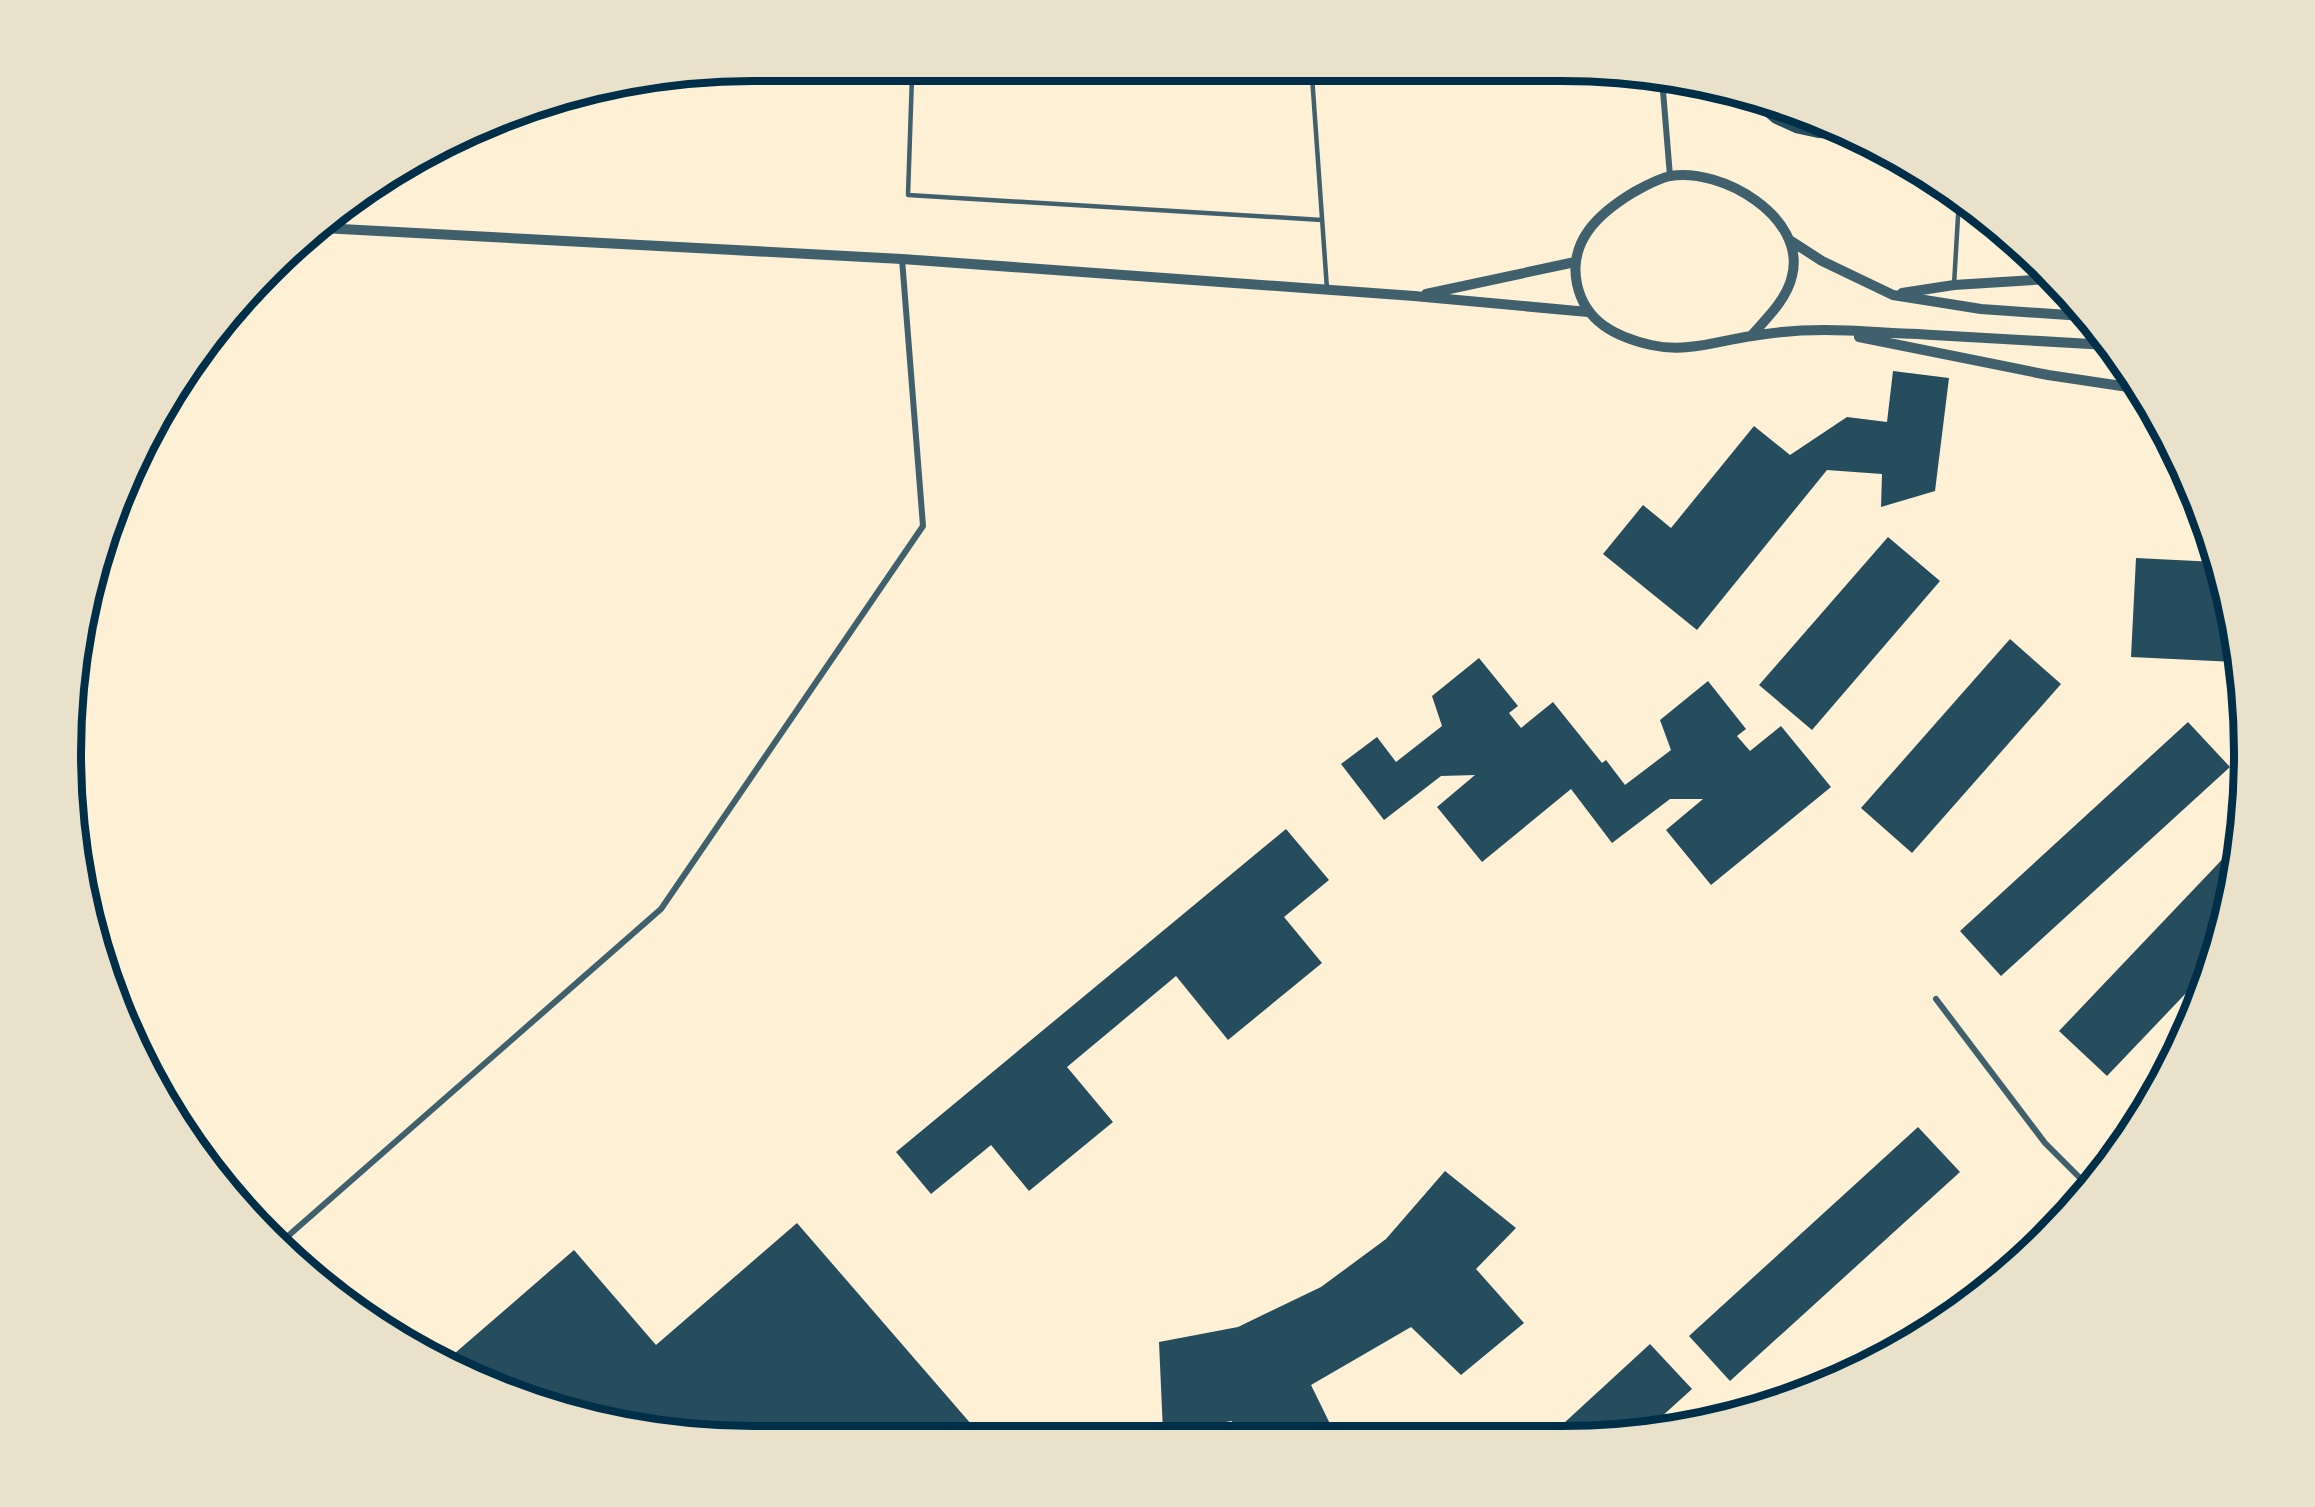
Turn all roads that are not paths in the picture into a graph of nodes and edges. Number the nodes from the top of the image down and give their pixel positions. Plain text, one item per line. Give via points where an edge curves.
1 (912, 81) edge
2 (1312, 81) edge
3 (1663, 89) edge
4 (1670, 176) junction
5 (1958, 211) edge
6 (1322, 220) junction
7 (334, 229) edge
8 (1791, 241) junction
9 (902, 259) junction
10 (1575, 262) junction
11 (2039, 280) edge
12 (1954, 285) junction
13 (1327, 290) junction
14 (1893, 295) junction
15 (1414, 296) junction
16 (1588, 312) junction
17 (2071, 315) edge
18 (1824, 330) junction
19 (1751, 336) junction
20 (2095, 344) edge
21 (2125, 387) edge
22 (1936, 999) dead end
23 (2081, 1179) edge
24 (287, 1238) edge

1 - 6 lane via 908,195
2 - 6 lane
3 - 4 street
4 - 8 street via 1718,182 1753,198 1771,213
4 - 10 street via 1650,183 1602,214 1587,233
5 - 12 lane
6 - 13 lane
7 - 9 street
8 - 14 street via 1831,266
8 - 19 street via 1793,275 1770,315
9 - 13 street
9 - 24 street via 923,526 661,909
10 - 15 street
10 - 16 street via 1579,293
11 - 12 street
12 - 14 street
13 - 15 street
14 - 17 street via 1981,309
15 - 16 street
16 - 19 street via 1618,335 1655,346 1698,347
18 - 19 street
18 - 20 street
18 - 21 street
22 - 23 street via 2045,1143

